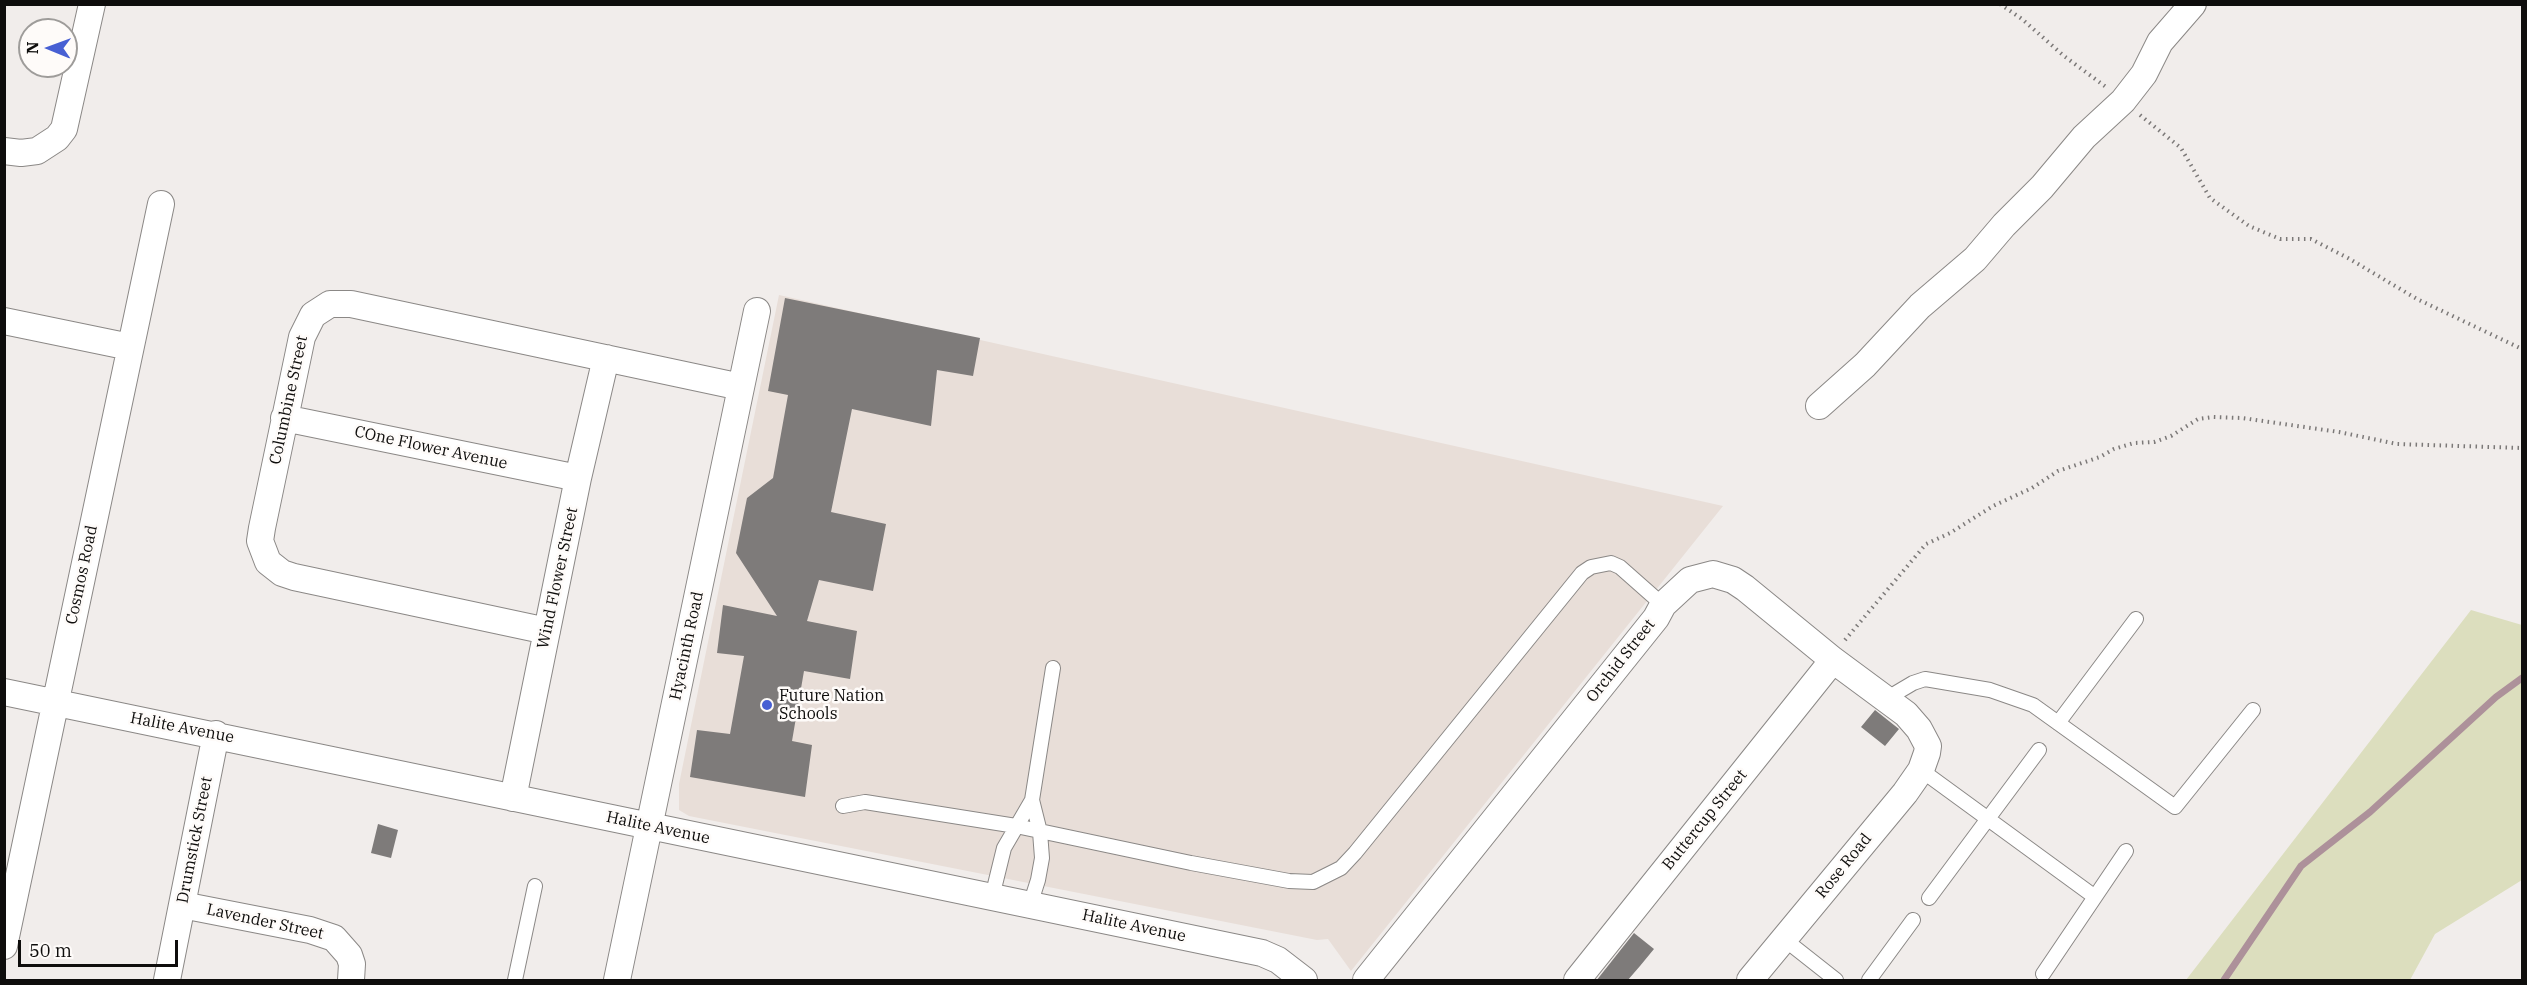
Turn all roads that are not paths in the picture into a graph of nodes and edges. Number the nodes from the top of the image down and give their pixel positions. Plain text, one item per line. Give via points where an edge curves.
1 (92, 4) edge
2 (2193, 4) edge
3 (4, 151) edge
4 (161, 204) dead end
5 (757, 311) dead end
6 (4, 321) edge
7 (130, 347) junction
8 (606, 358) junction
9 (741, 387) junction
10 (1819, 406) dead end
11 (284, 418) junction
12 (578, 478) junction
13 (1663, 606) junction
14 (2136, 619) dead end
15 (547, 631) junction
16 (1833, 660) junction
17 (1053, 668) dead end
18 (4, 692) edge
19 (1886, 699) junction
20 (55, 702) junction
21 (2253, 710) dead end
22 (2058, 723) junction
23 (216, 734) junction
24 (2039, 750) dead end
25 (1924, 758) junction
26 (513, 798) junction
27 (1032, 800) junction
28 (843, 806) dead end
29 (1988, 819) junction
30 (649, 826) junction
31 (1016, 826) junction
32 (1040, 832) junction
33 (2126, 851) dead end
34 (535, 886) dead end
35 (992, 897) junction
36 (2095, 897) junction
37 (1929, 898) dead end
38 (182, 904) junction
39 (1030, 904) junction
40 (1913, 920) dead end
41 (1784, 939) junction
42 (4, 946) edge
43 (2043, 974) dead end
44 (167, 981) edge
45 (351, 981) edge
46 (515, 981) edge
47 (617, 981) edge
48 (1304, 981) edge
49 (1366, 981) edge
50 (1576, 981) edge
51 (1750, 981) edge
52 (1836, 981) edge
53 (1869, 981) edge

1 - 3 street via 64,129 37,151
2 - 10 street via 2160,42 2144,74 2123,101 2084,137 1975,259 1920,306 1865,365
4 - 7 street, Cosmos Road
5 - 9 street, Hyacinth Road
6 - 7 street
7 - 20 street, Cosmos Road
8 - 9 street, Columbine Street
8 - 11 street, Columbine Street via 351,304 330,304 313,315 306,326
8 - 12 street, Wind Flower Street
9 - 30 street, Hyacinth Road
11 - 12 street, COne Flower Avenue
11 - 15 street, Columbine Street via 260,540 274,568 294,577
12 - 15 street, Wind Flower Street
13 - 16 street, Orchid Street via 1690,580 1713,574 1723,576 1745,588
13 - 32 lane via 1611,563 1582,573 1355,853 1341,868 1321,880 1289,881
13 - 49 street, Orchid Street
14 - 22 lane
15 - 26 street, Wind Flower Street
16 - 19 street, Orchid Street
16 - 50 street, Buttercup Street
17 - 27 lane
18 - 20 street, Halite Avenue
19 - 22 lane via 1913,683 1938,680 1990,690 2033,705
19 - 25 street, Orchid Street via 1913,720
20 - 23 street, Halite Avenue
20 - 42 street, Cosmos Road
21 - 22 lane via 2175,807
23 - 26 street, Halite Avenue
23 - 38 street, Drumstick Street
24 - 29 lane
25 - 29 lane
25 - 41 street, Rose Road
26 - 30 street, Halite Avenue
27 - 31 lane
27 - 32 lane
28 - 31 lane via 865,802
29 - 36 lane
29 - 37 lane
30 - 35 street, Halite Avenue
30 - 47 street, Hyacinth Road
31 - 32 lane
31 - 35 lane via 1004,848
32 - 39 lane via 1042,858
33 - 36 lane
34 - 46 lane
35 - 39 street, Halite Avenue
36 - 43 lane
38 - 44 street, Drumstick Street
38 - 45 street, Lavender Street via 334,938 349,955
39 - 48 street, Halite Avenue via 1262,953 1278,960
40 - 53 lane
41 - 51 street, Rose Road
41 - 52 lane

